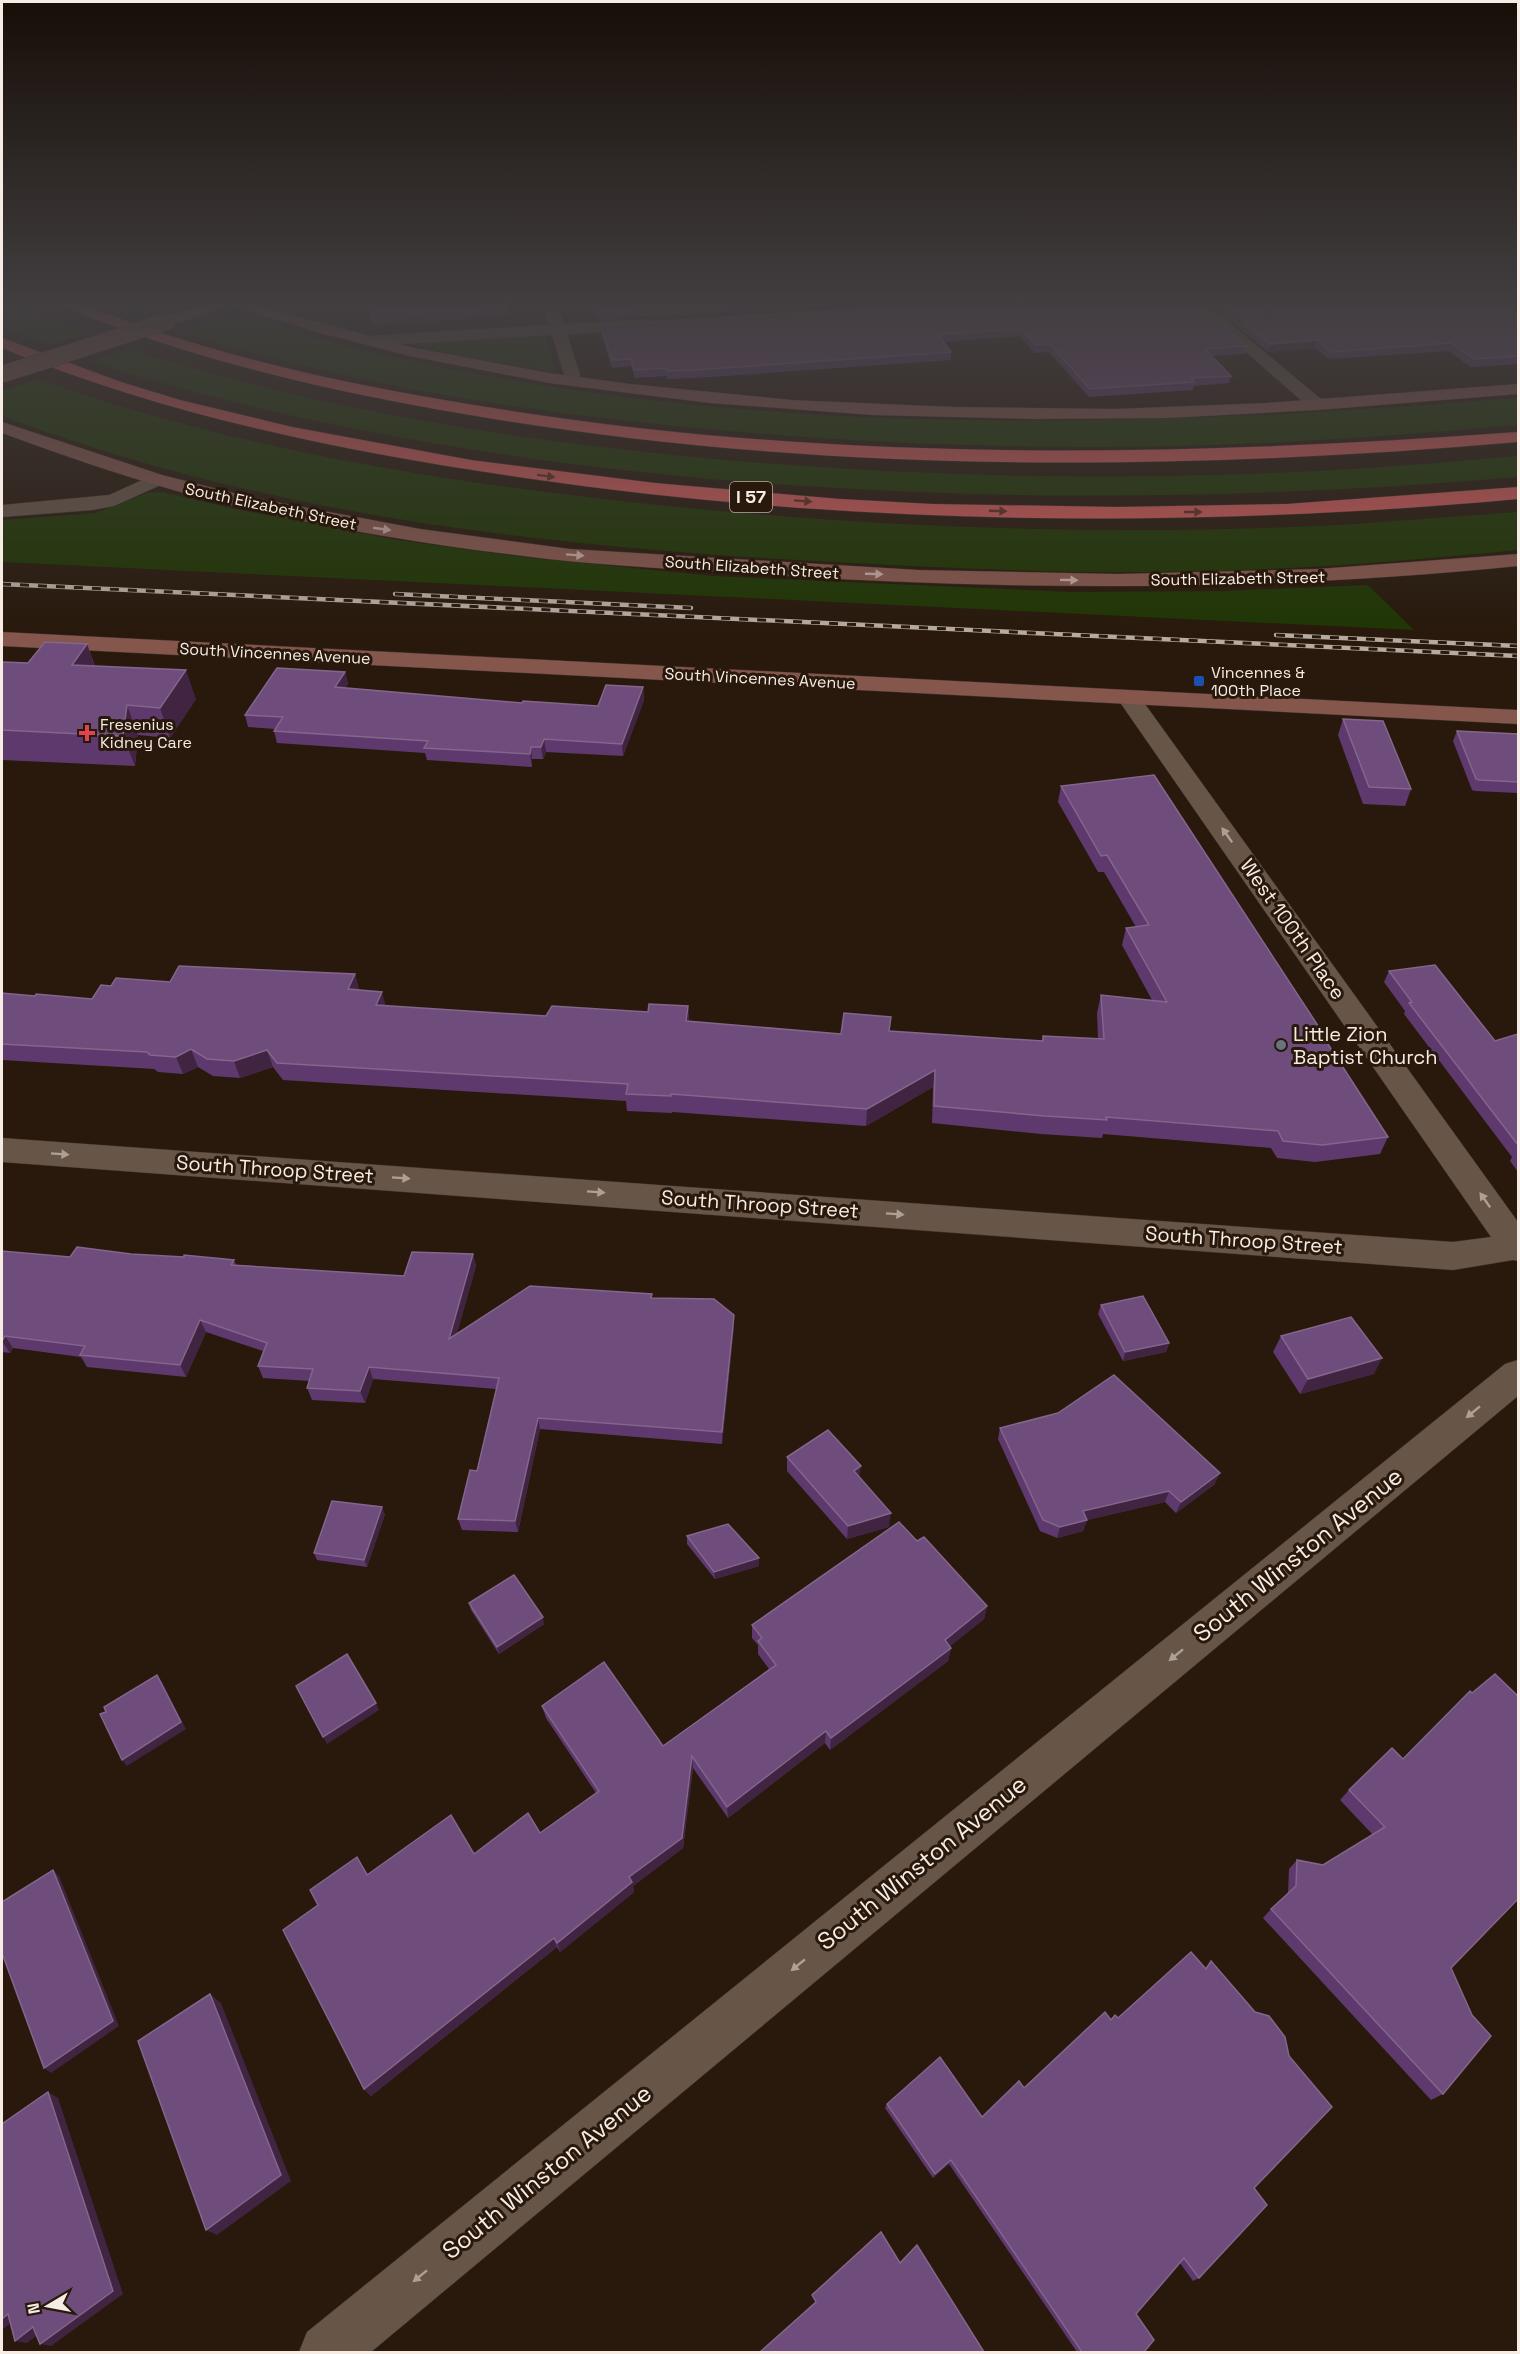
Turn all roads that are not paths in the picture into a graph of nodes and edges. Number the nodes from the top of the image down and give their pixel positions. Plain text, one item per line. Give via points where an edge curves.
1 (221, 414) edge
2 (485, 414) edge
3 (2, 427) edge
4 (1518, 437) edge
5 (156, 480) junction
6 (1518, 493) edge
7 (2, 512) edge
8 (1518, 560) edge
9 (2, 639) edge
10 (1129, 698) junction
11 (1518, 717) edge
12 (2, 1150) edge
13 (1518, 1247) edge
14 (1518, 1375) edge
15 (327, 2352) edge

1 -> 6 highway, I 57 via 287,431 527,474 652,489 915,508 1212,512
2 - 4 highway via 595,431 697,441 930,456 1252,455
3 - 5 street, South Elizabeth Street
5 - 7 street via 114,500
5 -> 8 street, South Elizabeth Street via 351,525 551,553 812,572 1111,581 1236,580
9 - 10 street, South Vincennes Avenue
10 - 11 street, South Vincennes Avenue
13 -> 10 street, West 100th Place
12 -> 13 street, South Throop Street via 1453,1256
14 -> 15 street, South Winston Avenue

